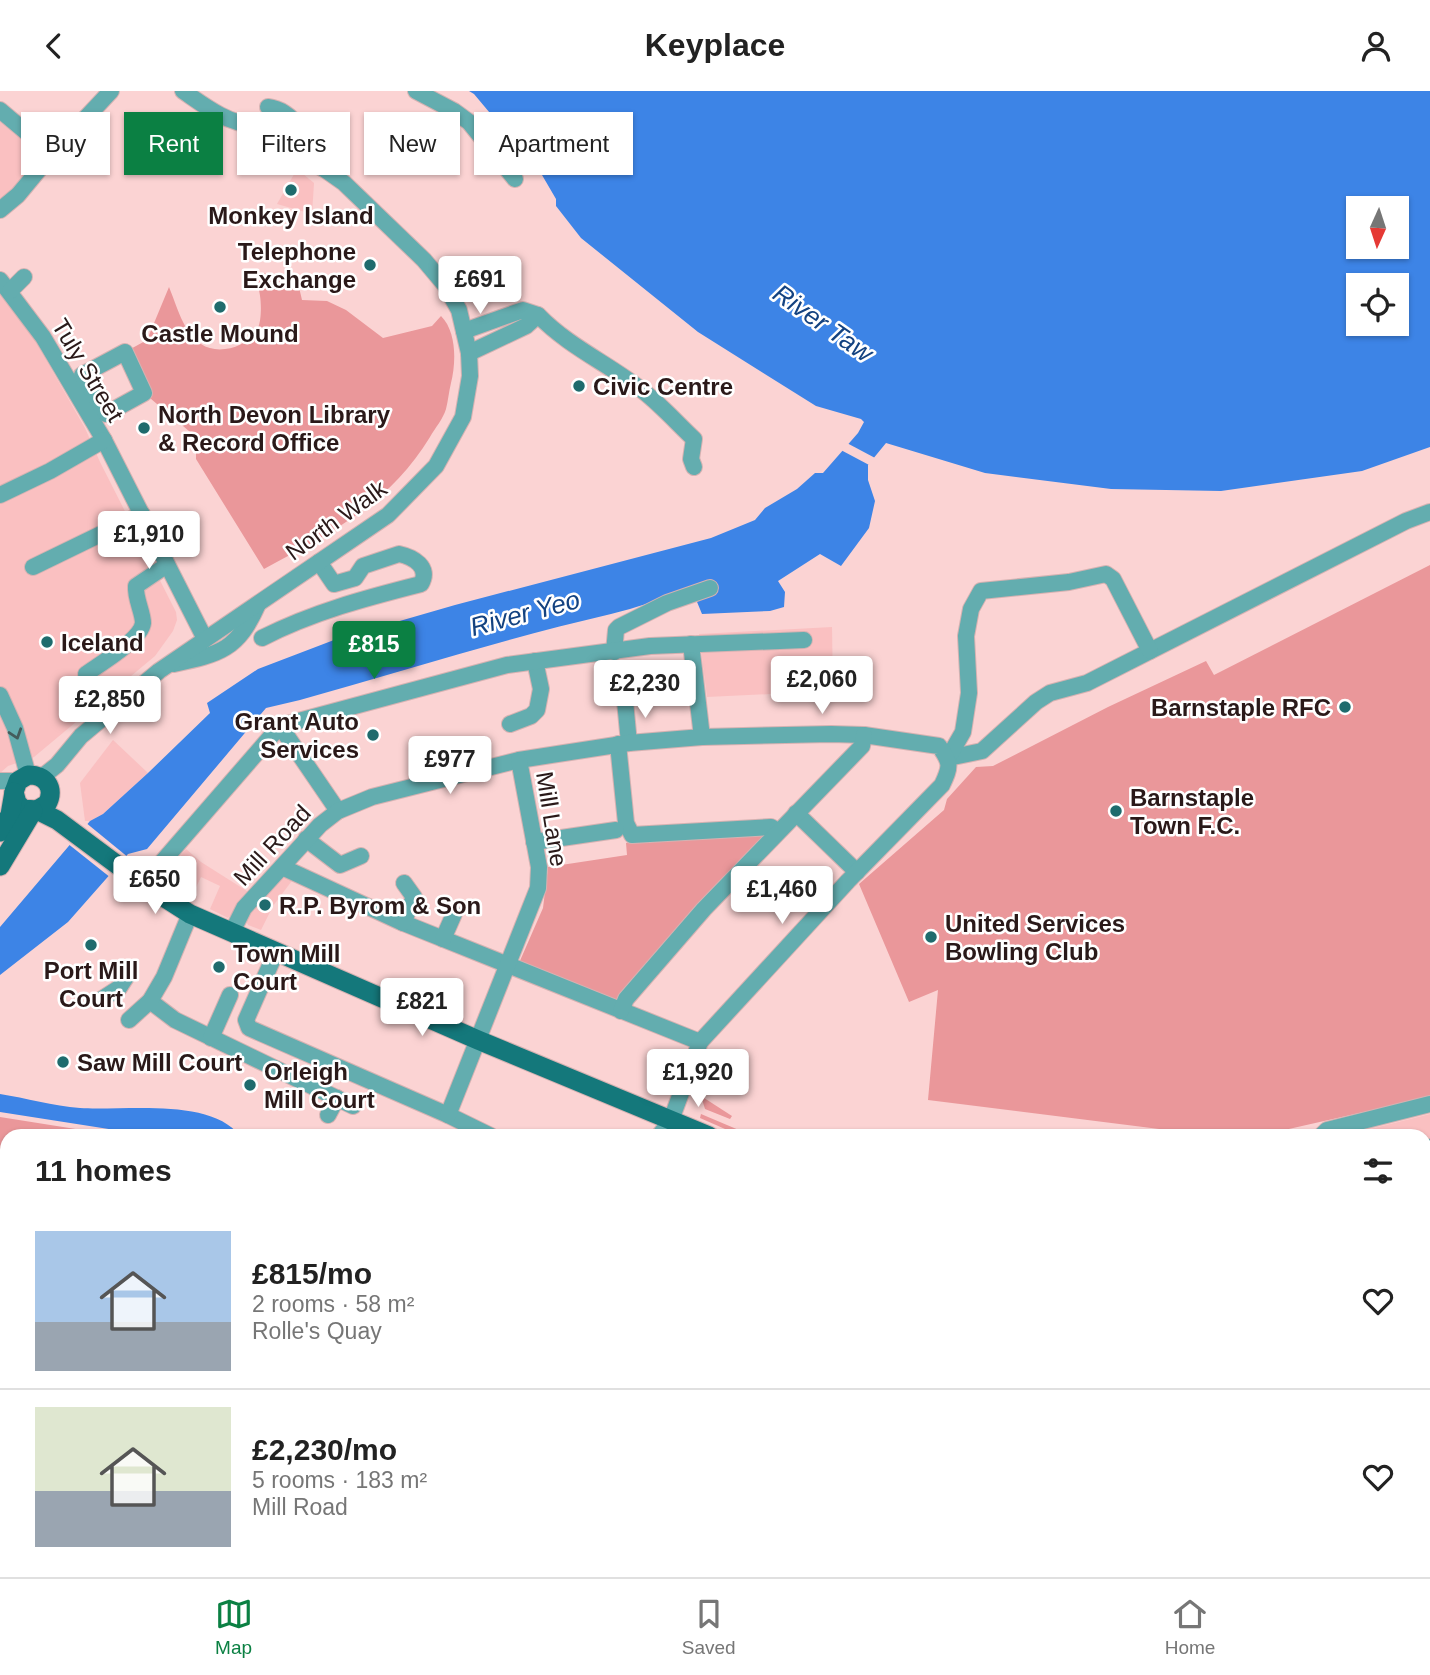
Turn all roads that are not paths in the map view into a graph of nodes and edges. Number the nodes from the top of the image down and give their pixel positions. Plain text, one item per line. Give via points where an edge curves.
1 (111, 91) edge
2 (183, 91) edge
3 (416, 91) edge
4 (267, 99) edge
5 (0, 110) edge
6 (91, 112) edge
7 (214, 112) edge
8 (280, 112) edge
9 (21, 128) edge
10 (35, 175) edge
11 (333, 175) edge
12 (515, 179) dead end
13 (0, 210) edge
14 (24, 277) dead end
15 (5, 286) edge
16 (538, 315) junction
17 (503, 318) junction
18 (464, 331) junction
19 (507, 334) junction
20 (469, 353) junction
21 (103, 440) junction
22 (694, 467) dead end
23 (0, 495) edge
24 (1430, 512) edge
25 (142, 514) junction
26 (319, 562) junction
27 (167, 565) junction
28 (33, 567) dead end
29 (334, 584) junction
30 (710, 588) dead end
31 (259, 602) junction
32 (342, 604) junction
33 (262, 638) dead end
34 (205, 639) junction
35 (804, 640) dead end
36 (691, 644) junction
37 (1150, 651) junction
38 (614, 652) junction
39 (535, 661) junction
40 (164, 667) junction
41 (86, 674) dead end
42 (0, 695) edge
43 (625, 701) dead end
44 (510, 724) dead end
45 (280, 726) junction
46 (864, 735) junction
47 (702, 737) junction
48 (624, 743) junction
49 (943, 752) junction
50 (519, 760) junction
51 (20, 781) edge
52 (40, 807) junction
53 (338, 811) junction
54 (796, 813) junction
55 (616, 830) dead end
56 (777, 831) junction
57 (0, 832) edge
58 (306, 839) junction
59 (534, 842) junction
60 (361, 856) dead end
61 (0, 866) edge
62 (282, 867) junction
63 (857, 872) junction
64 (135, 878) junction
65 (404, 883) dead end
66 (190, 914) junction
67 (454, 914) dead end
68 (403, 923) junction
69 (232, 932) junction
70 (443, 939) junction
71 (276, 952) junction
72 (509, 966) junction
73 (130, 971) dead end
74 (230, 995) dead end
75 (99, 1001) dead end
76 (150, 1001) junction
77 (621, 1011) junction
78 (129, 1020) dead end
79 (211, 1038) junction
80 (478, 1040) junction
81 (700, 1042) junction
82 (337, 1098) junction
83 (1430, 1104) edge
84 (353, 1106) dead end
85 (328, 1115) dead end
86 (448, 1115) junction
87 (665, 1128) edge
88 (477, 1129) edge
89 (1331, 1129) edge

1 - 6 street
2 - 7 street, North Walk
3 - 12 street via 470,123
4 - 8 street
5 - 9 street
10 - 13 street
11 - 18 street, North Walk via 436,274 459,310
14 - 15 street
15 - 21 street, Tuly Street via 43,337
16 - 17 street via 523,310
16 - 19 street
16 - 22 street via 561,337 643,390 694,439
17 - 18 street
17 - 19 street
18 - 20 street, North Walk
19 - 20 street
20 - 26 street, North Walk via 471,376 463,417 436,466 388,516
21 - 23 street
21 - 25 street, Tuly Street
24 - 37 street, Mill Road
25 - 27 street, Tuly Street
25 - 28 street
26 - 29 street
26 - 31 street, North Walk
27 - 34 street, Tuly Street
27 - 41 street via 136,586 143,623 138,636
29 - 32 street
29 - 32 street via 355,578 363,566 399,554 425,571 421,583
30 - 38 street via 619,627
31 - 34 street, North Walk
31 - 40 street via 248,627 230,646
32 - 33 street
34 - 40 street, North Walk
35 - 36 street
36 - 38 street
36 - 47 street
37 - 49 street, Mill Road via 1087,683 1050,693 982,751
37 - 49 street via 1113,579 1106,574 981,591 971,608 967,636 969,693 963,732
38 - 39 street
39 - 44 street via 541,689 537,710
39 - 45 street
40 - 51 street, North Walk via 81,736 57,765
42 -> 51 street via 15,728
43 - 48 street
45 - 53 street
45 - 64 street
46 - 47 street, Mill Road
46 - 49 street, Mill Road
46 - 54 street via 862,746
47 - 48 street, Mill Road
48 - 50 street, Mill Road
48 - 56 street via 626,823 632,835 771,827
49 - 63 street via 950,769 942,785
50 - 53 street, Mill Road via 372,797
50 - 59 street, Mill Lane
51 - 52 main road via 17,803 23,809
51 - 52 main road via 49,784
51 - 57 main road
52 - 61 main road
52 - 64 main road
53 - 58 street, Mill Road
54 - 56 street
54 - 63 street
55 - 59 street
56 - 77 street via 704,909 626,999
58 - 60 street via 340,865
58 - 62 street, Mill Road
59 - 72 street, Mill Lane via 538,888
62 - 68 street
62 - 69 street, Mill Road via 244,908
63 - 81 street
64 - 66 main road
65 - 68 street via 414,897
66 - 69 main road
66 - 76 street
67 - 70 street
68 - 70 street
69 - 71 main road
70 - 72 street
71 - 80 main road
71 - 86 street via 246,1020 249,1028
72 - 77 street
72 - 80 street, Mill Lane
73 - 75 street via 119,988
74 - 79 street
76 - 78 street
76 - 79 street
77 - 81 street
79 - 82 street
80 - 86 street, Mill Lane
80 - 87 main road
81 - 87 street
82 - 84 street
82 - 85 street
83 - 89 street
86 - 88 street

